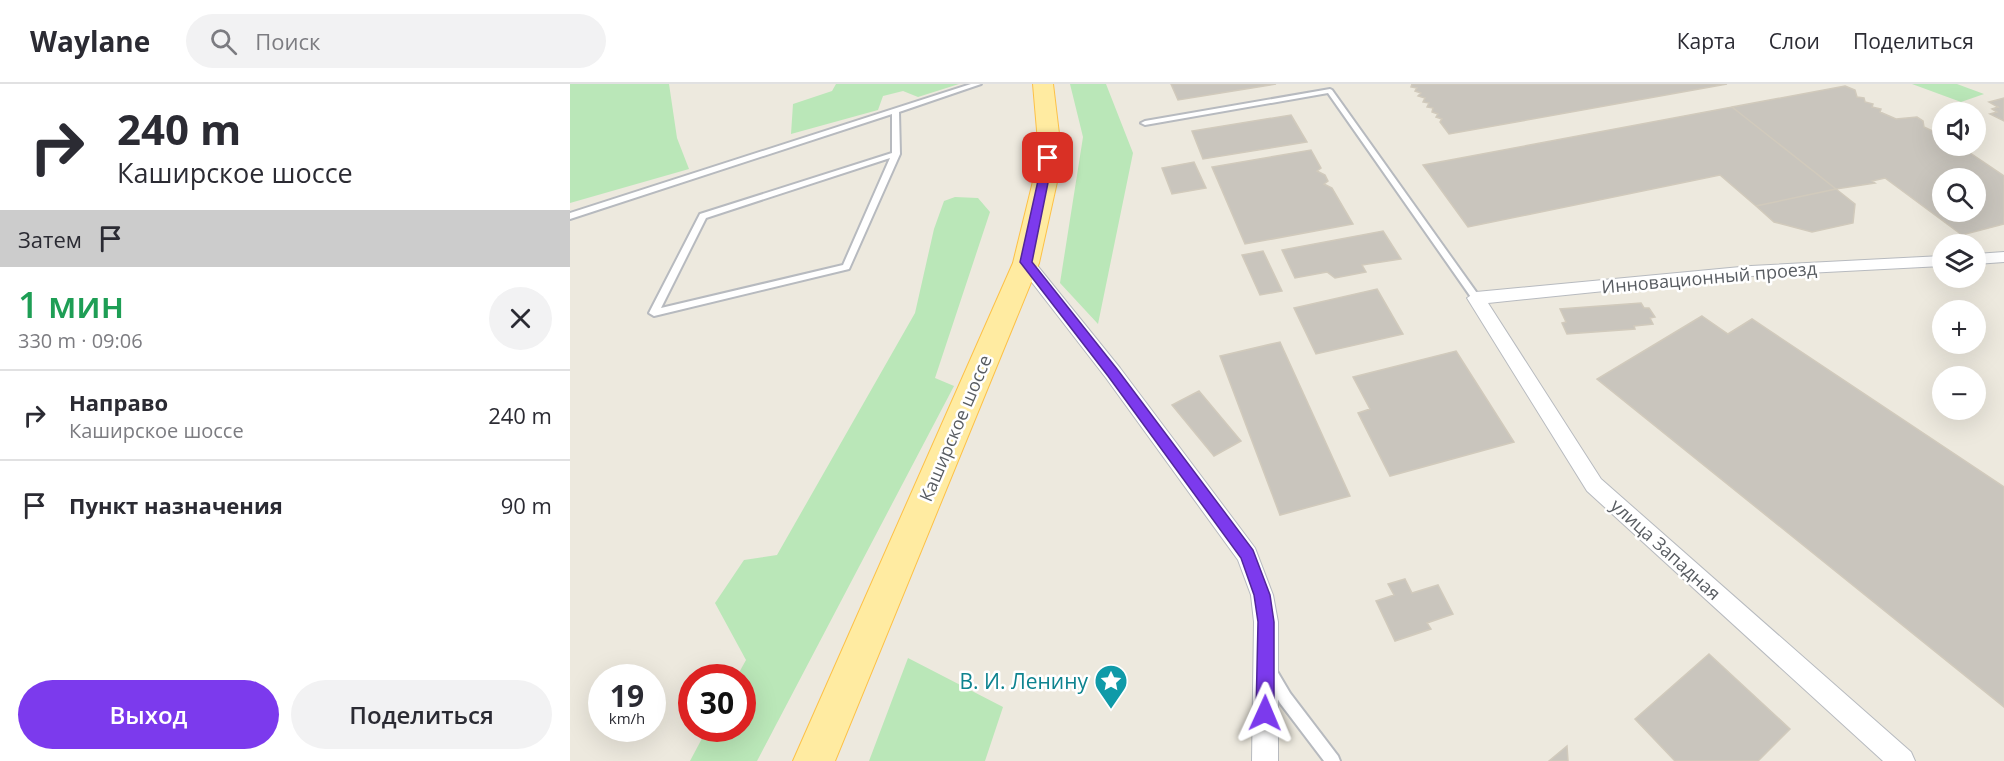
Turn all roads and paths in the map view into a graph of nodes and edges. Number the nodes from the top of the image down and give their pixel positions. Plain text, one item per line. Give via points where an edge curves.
1 (978, 84) edge
2 (1043, 84) edge
3 (895, 110) junction
4 (1145, 123) dead end
5 (896, 154) junction
6 (570, 216) edge
7 (2004, 257) edge
8 (1986, 258) edge
9 (1026, 262) junction
10 (1932, 262) edge
11 (1476, 298) junction
12 (1266, 665) junction
13 (814, 761) edge
14 (1264, 761) edge
15 (1333, 761) edge
16 (1902, 761) edge

1 - 3 lane
2 - 9 main road, Каширское шоссе via 1049,142 1047,173
3 - 5 lane
3 - 6 lane
4 - 11 lane via 1330,91
5 - 5 lane via 846,267 654,313 703,216
7 - 8 street
9 - 12 street via 1247,555 1262,595
9 - 13 main road, Каширское шоссе
10 - 11 street, Инновационный проезд via 1751,271
11 - 16 street, улица Западная via 1594,485
12 - 14 street
12 - 15 lane via 1285,698

